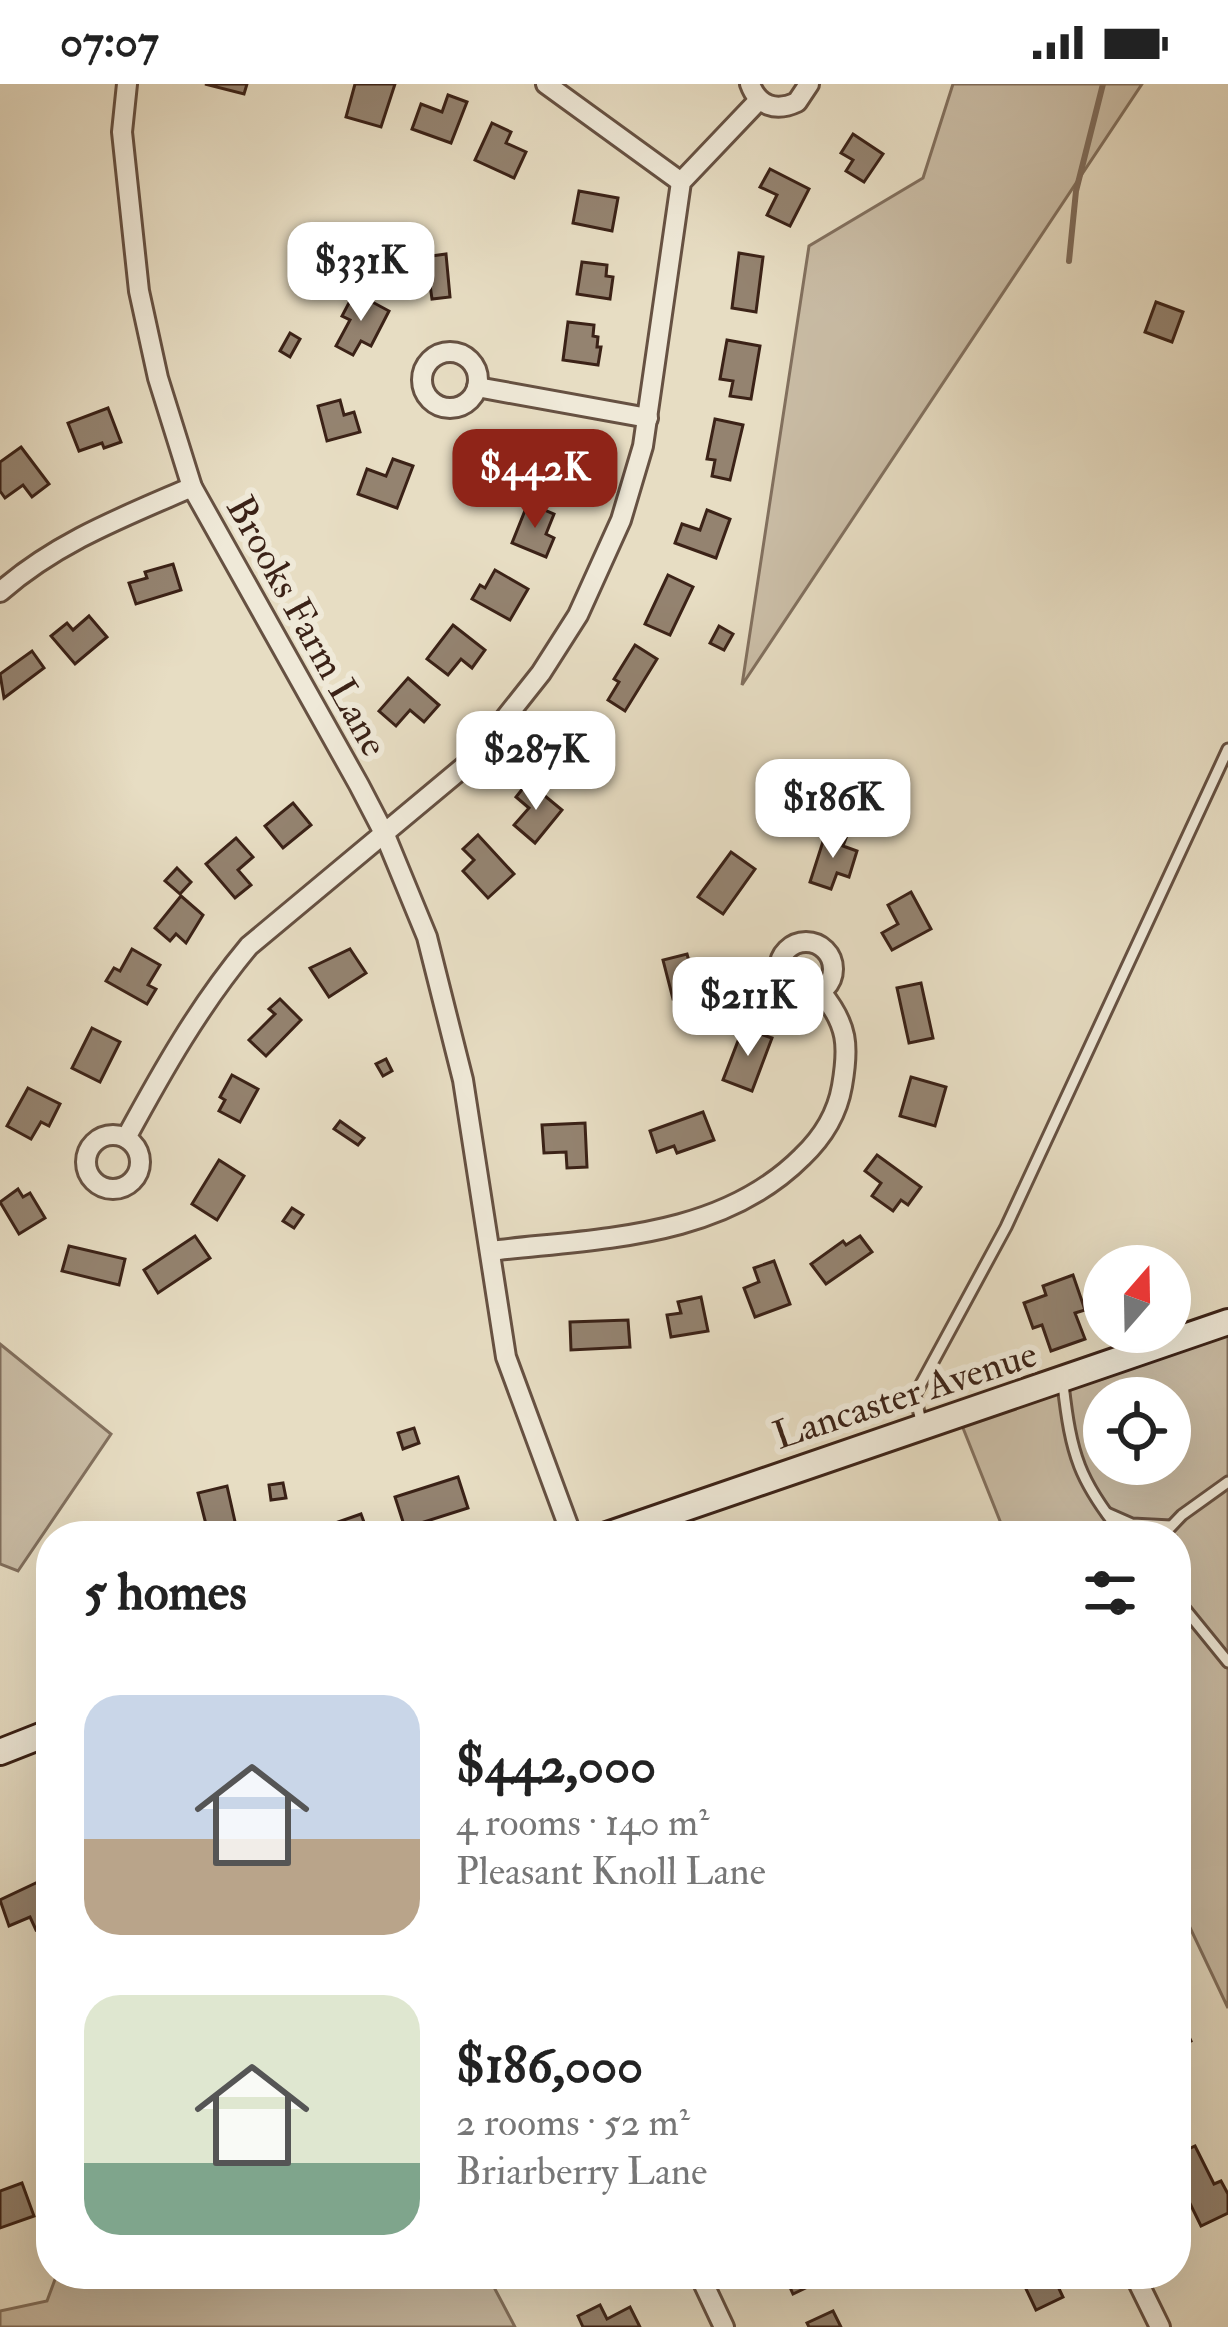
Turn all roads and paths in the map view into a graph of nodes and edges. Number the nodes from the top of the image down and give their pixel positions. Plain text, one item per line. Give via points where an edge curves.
1 (127, 84) edge
2 (546, 84) edge
3 (809, 84) edge
4 (754, 92) edge
5 (681, 182) junction
6 (477, 387) dead end
7 (648, 418) junction
8 (192, 487) junction
9 (0, 592) edge
10 (1228, 749) edge
11 (385, 835) junction
12 (821, 992) dead end
13 (126, 1138) dead end
14 (490, 1250) junction
15 (1228, 1322) edge
16 (1062, 1380) junction
17 (922, 1426) junction
18 (1228, 1482) edge
19 (1103, 1511) junction
20 (566, 1521) edge
21 (647, 1521) edge
22 (1111, 1521) edge
23 (1125, 1521) edge
24 (1177, 1521) edge
25 (1191, 1616) edge
26 (1228, 1662) edge
27 (36, 1738) edge
28 (0, 1752) edge
29 (706, 2289) edge
30 (1141, 2289) edge
31 (724, 2327) edge
32 (1160, 2327) edge

1 - 8 street, Brooks Farm Lane via 122,132 139,291
2 - 5 street
3 - 4 street via 788,107
4 - 5 street
5 - 7 street
6 - 7 street
7 - 11 street via 621,520 578,615 472,760
8 - 9 street via 75,538
8 - 11 street, Brooks Farm Lane
10 - 17 lane via 1006,1227 915,1395
11 - 13 street via 249,946 176,1046
11 - 14 street, Brooks Farm Lane via 432,958 463,1080
12 - 14 street via 848,1048 839,1106 818,1142 778,1181 699,1222
14 - 20 street, Brooks Farm Lane via 506,1358
15 - 16 main road, Lancaster Avenue
16 - 17 main road, Lancaster Avenue
16 - 19 lane via 1076,1464
17 - 21 main road, Lancaster Avenue
18 - 24 lane
19 - 22 lane
19 - 23 lane
25 - 26 lane
27 - 28 main road
29 - 31 street
30 - 32 street

